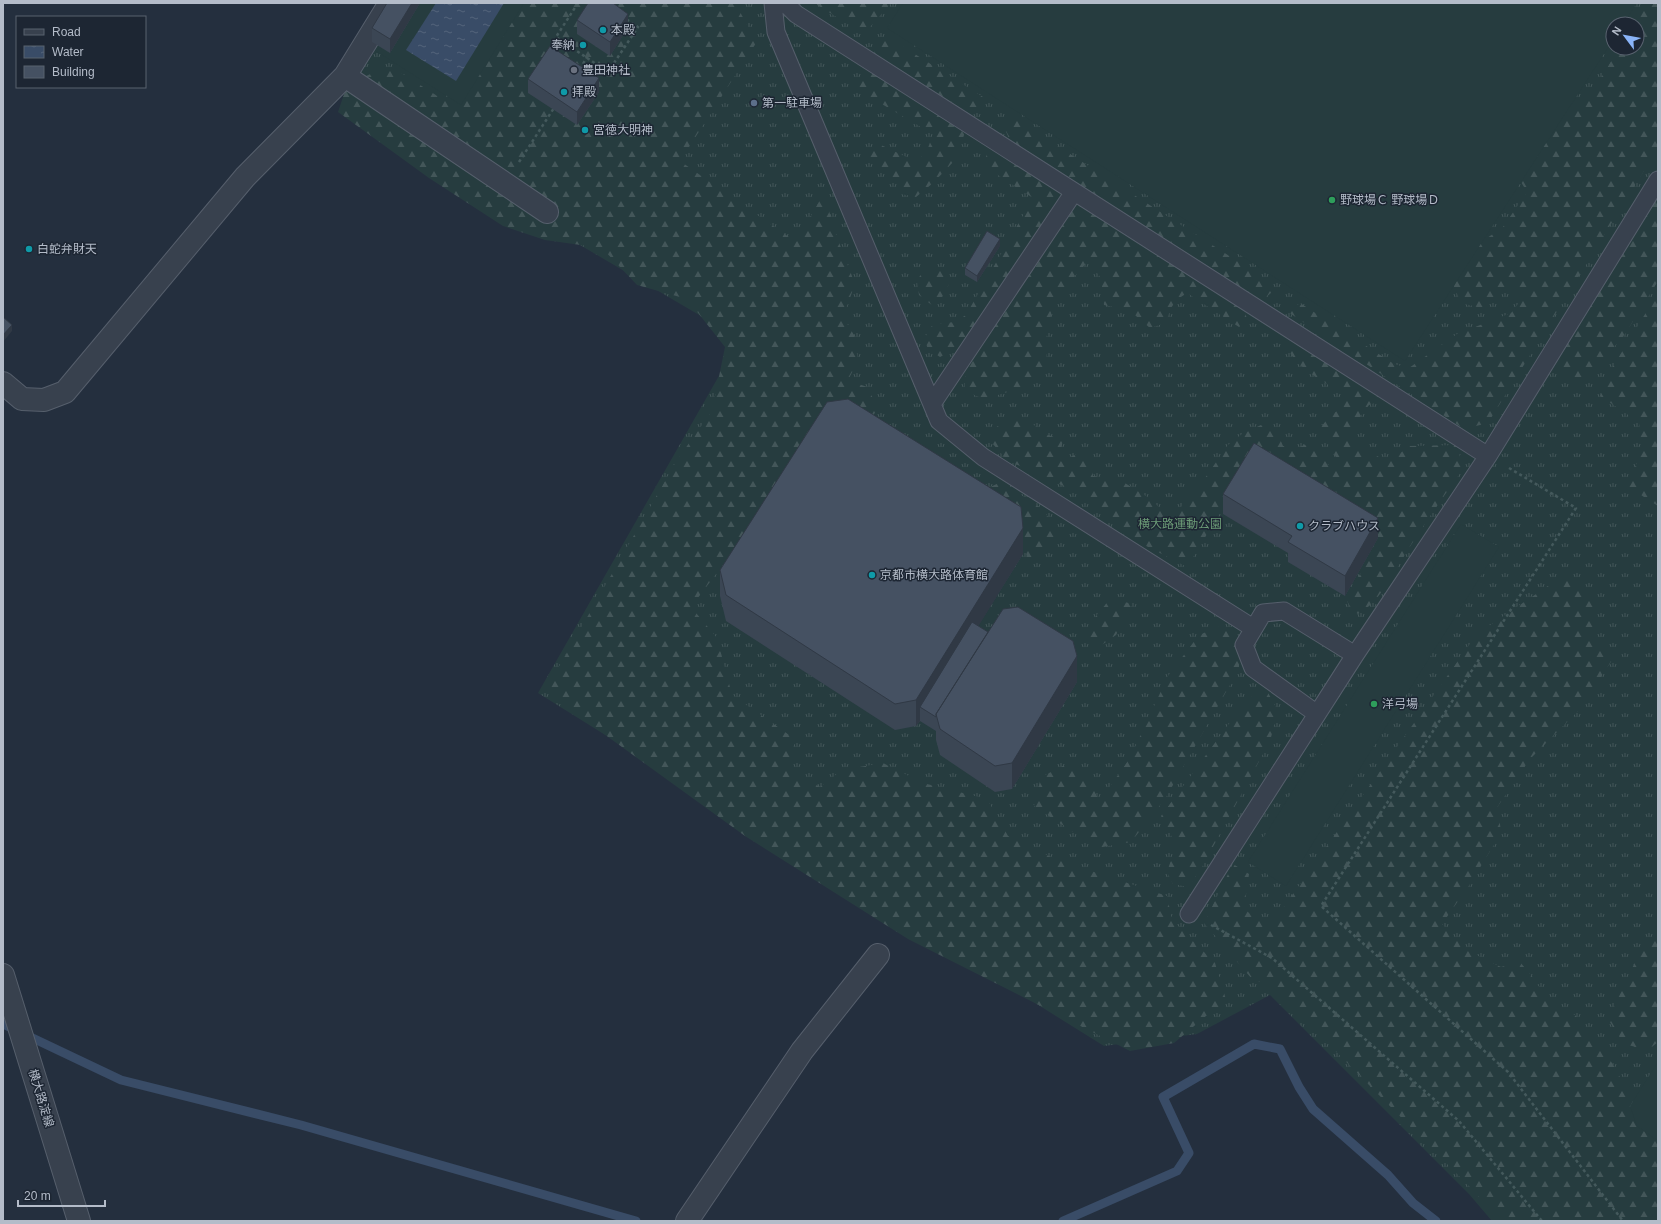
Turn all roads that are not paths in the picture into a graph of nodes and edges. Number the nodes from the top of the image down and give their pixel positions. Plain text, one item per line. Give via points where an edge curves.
1 (390, 3) edge
2 (773, 3) edge
3 (785, 3) edge
4 (346, 76) junction
5 (1658, 180) edge
6 (1074, 192) junction
7 (547, 212) dead end
8 (3, 383) edge
9 (932, 404) junction
10 (1488, 456) junction
11 (1253, 628) junction
12 (1355, 655) junction
13 (1317, 714) junction
14 (1189, 914) road end
15 (878, 955) dead end
16 (4, 982) edge
17 (79, 1221) edge
18 (687, 1221) edge

1 - 4 street
2 - 9 lane via 776,32
3 - 6 lane via 796,14
4 - 7 street
4 - 8 street via 245,177 65,392 44,400 22,399
5 - 10 lane
6 - 9 lane
6 - 10 lane
9 - 11 lane via 939,421 983,457
10 - 12 lane
11 - 12 lane via 1263,613 1284,611
11 - 13 lane via 1244,645 1253,668
12 - 13 lane
13 - 14 lane
15 - 18 street via 802,1051
16 - 17 street, 横大路淀線

